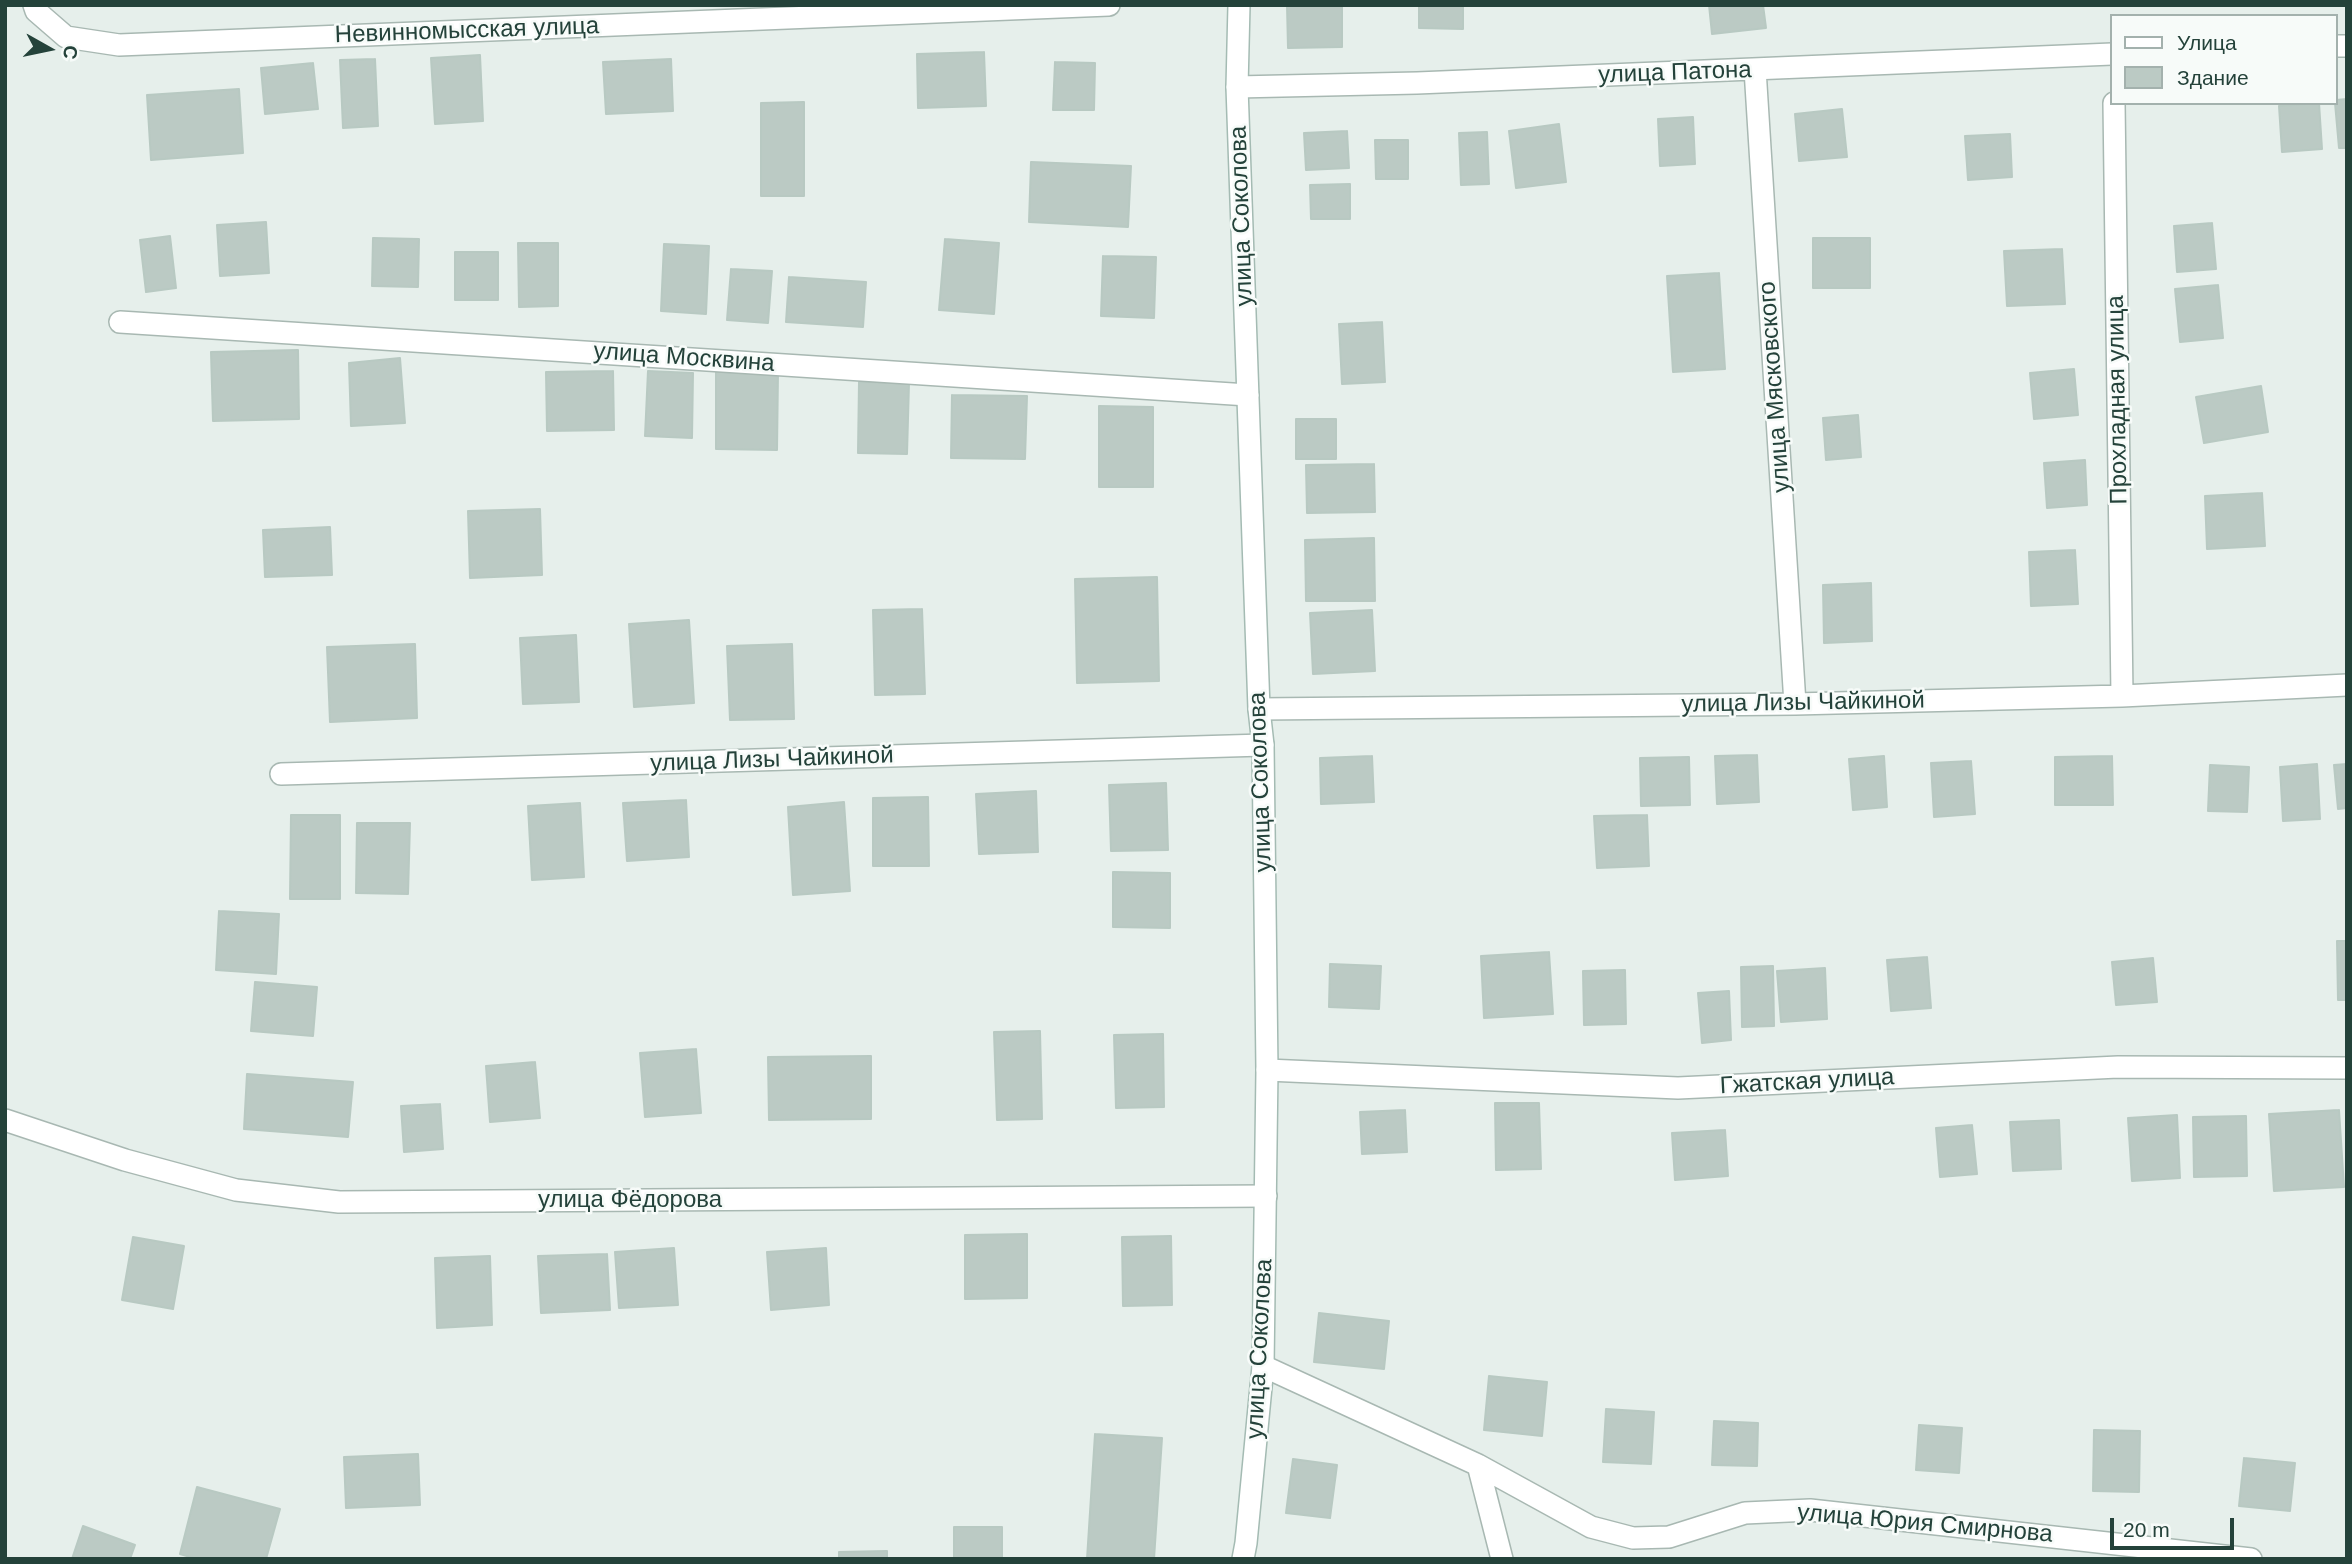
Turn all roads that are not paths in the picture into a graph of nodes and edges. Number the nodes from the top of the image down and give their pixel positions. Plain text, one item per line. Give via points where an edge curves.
1 (34, 5) edge
2 (1109, 5) edge
3 (1239, 5) edge
4 (2110, 54) edge
5 (1755, 69) junction
6 (1237, 87) junction
7 (2114, 105) edge
8 (120, 322) dead end
9 (1248, 395) junction
10 (2347, 685) edge
11 (2122, 696) junction
12 (1795, 704) junction
13 (1259, 709) junction
14 (1263, 745) junction
15 (282, 774) dead end
16 (2347, 1068) edge
17 (1267, 1070) junction
18 (5, 1120) edge
19 (1266, 1196) junction
20 (1263, 1366) junction
21 (1478, 1465) junction
22 (1243, 1559) edge
23 (1503, 1559) edge
24 (2251, 1559) edge

1 - 2 street, Невинномысская улица via 66,37 119,45
3 - 6 street, улица Соколова
4 - 5 street, улица Патона
5 - 6 street, улица Патона
5 - 12 street, улица Мясковского
6 - 9 street, улица Соколова
7 - 11 street, Прохладная улица
8 - 9 street, улица Москвина
9 - 13 street, улица Соколова
10 - 11 street, улица Лизы Чайкиной
11 - 12 street, улица Лизы Чайкиной
12 - 13 street, улица Лизы Чайкиной
13 - 14 street, улица Соколова
14 - 15 street, улица Лизы Чайкиной
14 - 17 street, улица Соколова
16 - 17 street, Гжатская улица via 2118,1067 1678,1088
17 - 19 street, улица Соколова
18 - 19 street, улица Фёдорова via 236,1190 339,1202
19 - 20 street, улица Соколова
20 - 21 street, улица Юрия Смирнова
20 - 22 street, улица Соколова
21 - 23 street
21 - 24 street, улица Юрия Смирнова via 1591,1527 1633,1538 1669,1537 1745,1513 1810,1510

